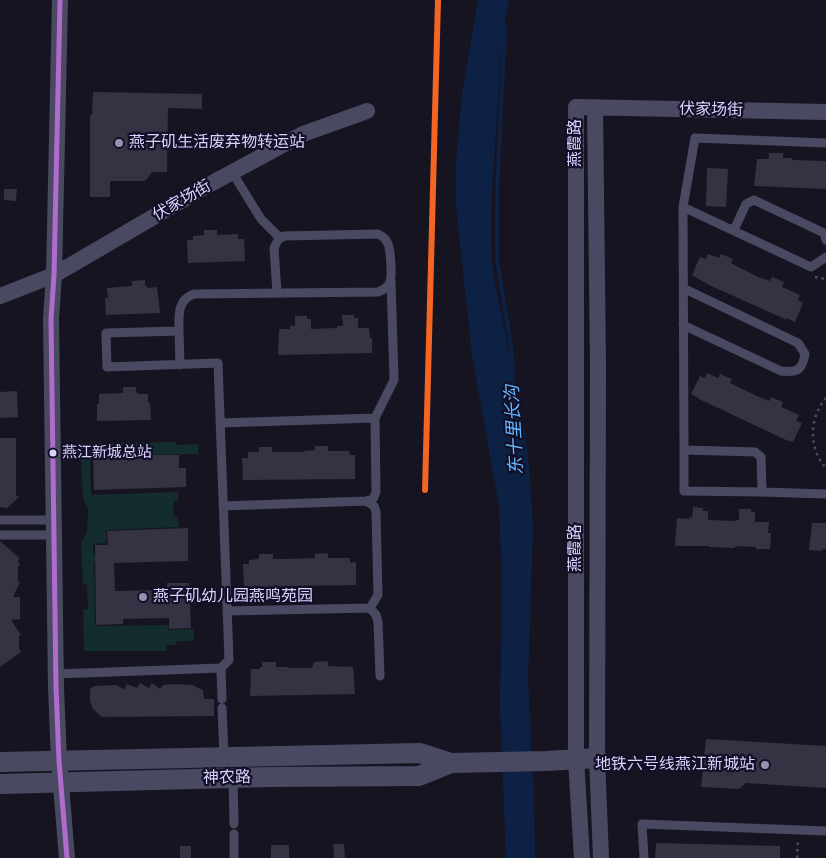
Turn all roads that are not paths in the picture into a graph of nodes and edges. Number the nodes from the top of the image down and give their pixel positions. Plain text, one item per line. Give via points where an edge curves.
1 (60, 0) edge
2 (595, 108) junction
3 (367, 111) dead end
4 (826, 112) edge
5 (826, 143) edge
6 (232, 172) junction
7 (683, 207) junction
8 (734, 230) junction
9 (280, 238) junction
10 (826, 240) edge
11 (826, 256) edge
12 (54, 275) junction
13 (390, 280) junction
14 (684, 288) junction
15 (276, 293) junction
16 (0, 296) edge
17 (684, 324) junction
18 (179, 331) junction
19 (180, 365) junction
20 (375, 418) junction
21 (220, 422) junction
22 (684, 450) junction
23 (762, 492) junction
24 (826, 494) edge
25 (366, 501) junction
26 (223, 506) junction
27 (0, 520) edge
28 (54, 527) junction
29 (0, 535) edge
30 (370, 608) junction
31 (227, 611) junction
32 (221, 668) junction
33 (56, 674) junction
34 (380, 676) dead end
35 (224, 757) junction
36 (597, 758) junction
37 (576, 759) junction
38 (59, 761) junction
39 (0, 762) edge
40 (451, 763) junction
41 (233, 778) junction
42 (61, 782) junction
43 (0, 784) edge
44 (826, 831) edge
45 (67, 858) edge
46 (234, 858) edge
47 (582, 858) edge
48 (602, 858) edge
49 (644, 858) edge

1 - 12 street
2 - 4 street, 伏家场街
2 - 36 street, 燕霞路
2 - 37 street, 燕霞路 via 576,107
3 - 6 street, 伏家场街 via 303,134
5 - 7 lane via 695,138
6 - 9 lane via 261,218
6 - 12 street, 伏家场街
7 - 8 lane
7 - 14 lane
8 - 10 lane via 746,204 754,200 824,233
8 - 11 lane via 811,267
9 - 13 lane via 287,235 378,234 388,243
9 - 15 lane via 274,248
12 - 16 street, 伏家场街
12 - 28 street via 51,319
13 - 15 lane via 387,288 378,292
13 - 20 lane via 394,380
14 - 17 lane
14 - 17 lane via 798,343 805,354 803,364 798,370 781,372
15 - 18 lane via 194,294 180,306
17 - 22 lane
18 - 19 lane
18 - 19 lane via 106,333 107,367
19 - 21 lane via 218,363
20 - 21 lane
20 - 25 lane via 376,492 373,499
21 - 26 lane
22 - 23 lane via 755,452 761,457
22 - 23 lane via 684,491
23 - 24 lane
25 - 26 lane
25 - 30 lane via 374,506 376,512 378,595
26 - 31 lane
27 - 28 lane
28 - 29 lane
28 - 33 street
30 - 31 lane
30 - 34 lane via 378,622
31 - 32 lane via 229,660
32 - 33 lane
32 - 35 lane
33 - 38 street
35 - 38 street, 神农路
35 - 40 street, 神农路 via 420,754
36 - 37 street, 神农路
36 - 48 street, 燕霞路
37 - 40 street, 神农路
37 - 47 street, 燕霞路
38 - 39 street, 神农路
38 - 42 street
40 - 41 street, 神农路 via 419,776
41 - 42 street, 神农路
41 - 46 lane
42 - 43 street, 神农路
42 - 45 street
44 - 49 lane via 642,824

